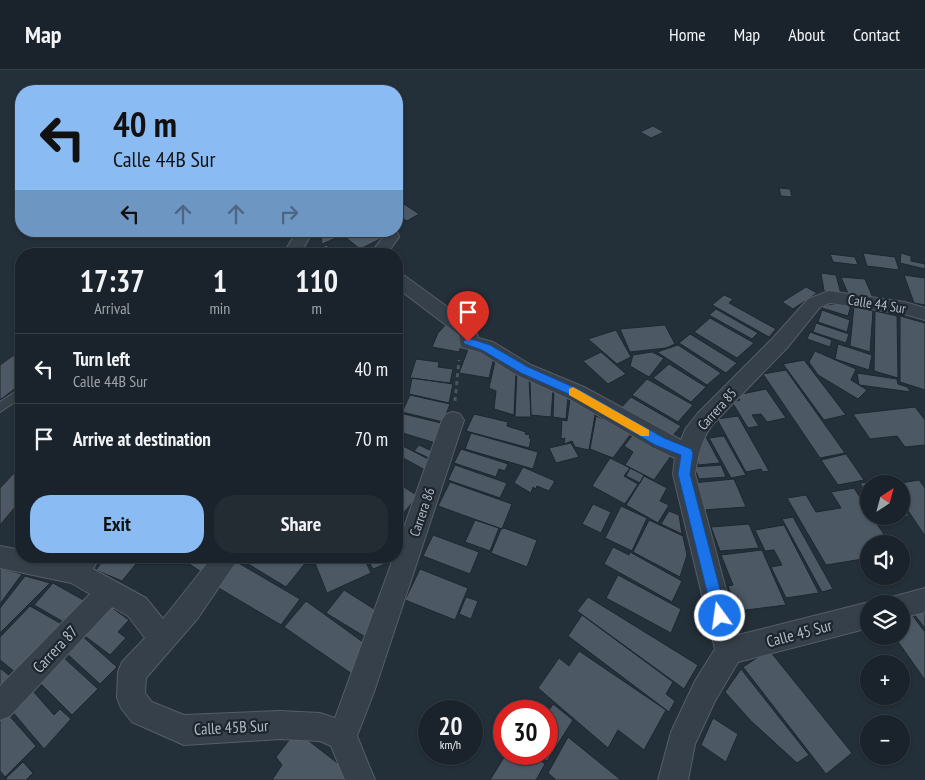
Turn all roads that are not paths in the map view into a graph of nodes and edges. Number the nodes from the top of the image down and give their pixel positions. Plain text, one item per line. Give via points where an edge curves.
1 (301, 237) edge
2 (295, 248) edge
3 (403, 283) edge
4 (829, 297) joint
5 (925, 314) edge
6 (15, 397) edge
7 (0, 408) edge
8 (453, 420) road end
9 (687, 453) junction
10 (0, 558) edge
11 (15, 559) edge
12 (68, 563) edge
13 (223, 563) edge
14 (82, 564) edge
15 (109, 592) junction
16 (925, 600) edge
17 (910, 604) edge
18 (860, 617) edge
19 (163, 639) junction
20 (729, 651) junction
21 (0, 706) edge
22 (342, 736) junction
23 (360, 780) edge
24 (673, 780) edge

1 - 2 street
3 - 9 street via 468,332 468,342 576,393
4 - 5 street, Calle 44 Sur
4 - 9 street, Carrera 85 via 814,304 705,419 694,434
6 - 7 lane
8 - 22 street, Carrera 86
9 - 20 street, Carrera 85 via 684,474
10 - 11 street
12 - 14 street
13 - 19 street, Calle 45B Sur
14 - 15 street
15 - 19 street via 137,607
15 - 21 street, Carrera 87
16 - 17 street
18 - 20 street, Calle 45 Sur
19 - 22 street, Calle 45B Sur via 132,672 131,698 142,712 184,730 280,725 320,727
20 - 24 street via 704,691 681,742
22 - 23 street

